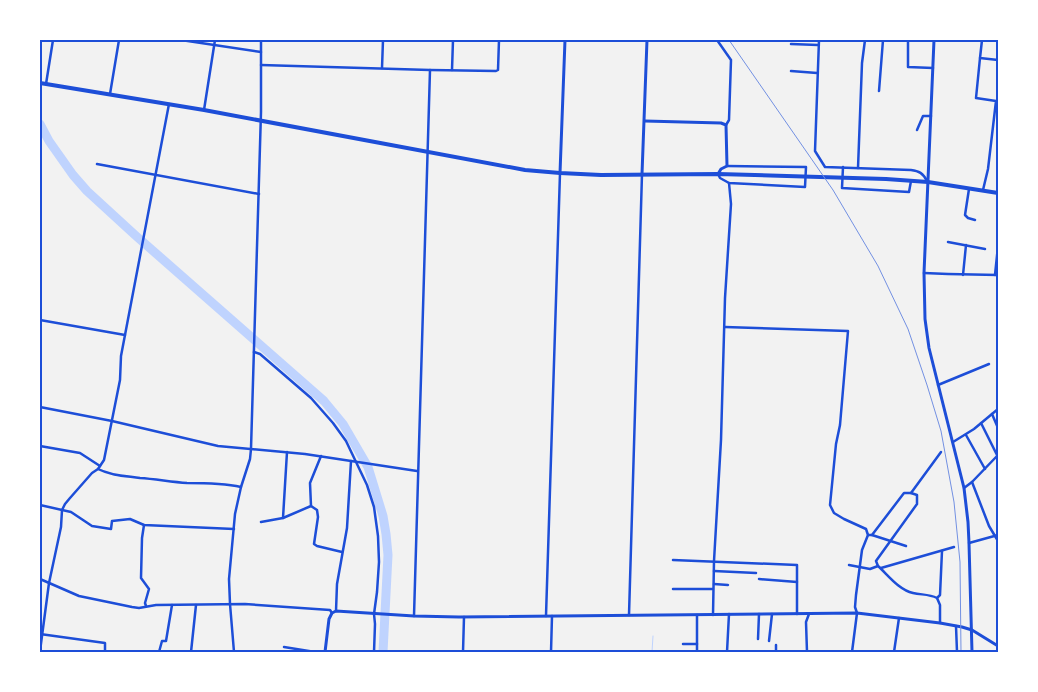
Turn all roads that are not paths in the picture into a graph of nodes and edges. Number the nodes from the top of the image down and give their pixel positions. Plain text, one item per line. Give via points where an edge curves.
1 (54, 40) edge
2 (119, 40) edge
3 (181, 40) edge
4 (216, 40) edge
5 (261, 40) edge
6 (383, 40) edge
7 (453, 40) edge
8 (499, 40) edge
9 (565, 40) edge
10 (647, 40) edge
11 (718, 40) edge
12 (819, 40) edge
13 (864, 40) edge
14 (883, 40) edge
15 (908, 40) edge
16 (934, 40) edge
17 (982, 40) edge
18 (791, 44) dead end
19 (818, 45) junction
20 (215, 46) junction
21 (261, 52) junction
22 (980, 58) junction
23 (998, 60) edge
24 (261, 65) junction
25 (382, 68) junction
26 (933, 68) junction
27 (430, 70) junction
28 (452, 70) junction
29 (791, 71) dead end
30 (818, 73) junction
31 (40, 83) edge
32 (46, 84) junction
33 (879, 91) dead end
34 (110, 94) junction
35 (998, 98) edge
36 (997, 102) edge
37 (169, 104) junction
38 (204, 110) junction
39 (931, 116) junction
40 (261, 120) junction
41 (645, 121) junction
42 (726, 124) junction
43 (917, 130) dead end
44 (427, 152) junction
45 (97, 164) dead end
46 (727, 166) junction
47 (842, 168) junction
48 (858, 168) junction
49 (560, 174) junction
50 (642, 174) junction
51 (718, 174) junction
52 (156, 175) junction
53 (911, 181) junction
54 (928, 182) junction
55 (729, 183) junction
56 (970, 188) junction
57 (983, 190) junction
58 (998, 193) edge
59 (259, 194) junction
60 (975, 220) dead end
61 (948, 242) dead end
62 (966, 245) junction
63 (998, 246) edge
64 (985, 249) dead end
65 (924, 273) junction
66 (963, 274) junction
67 (997, 275) edge
68 (40, 320) edge
69 (725, 327) junction
70 (125, 335) junction
71 (254, 350) junction
72 (989, 364) dead end
73 (938, 384) junction
74 (40, 407) edge
75 (998, 409) edge
76 (992, 414) junction
77 (112, 421) junction
78 (981, 423) junction
79 (998, 428) edge
80 (966, 434) junction
81 (953, 443) junction
82 (40, 446) edge
83 (251, 449) junction
84 (287, 452) junction
85 (941, 452) dead end
86 (321, 456) junction
87 (998, 456) edge
88 (351, 461) junction
89 (357, 462) junction
90 (99, 468) junction
91 (985, 469) junction
92 (417, 471) junction
93 (972, 482) junction
94 (241, 487) junction
95 (964, 488) junction
96 (911, 493) junction
97 (40, 505) edge
98 (311, 506) junction
99 (62, 510) junction
100 (283, 518) junction
101 (261, 522) dead end
102 (144, 524) junction
103 (234, 529) junction
104 (868, 535) junction
105 (872, 535) junction
106 (997, 536) edge
107 (890, 541) junction
108 (998, 542) edge
109 (969, 543) junction
110 (906, 546) dead end
111 (954, 547) dead end
112 (942, 551) junction
113 (343, 552) junction
114 (673, 560) dead end
115 (714, 561) junction
116 (849, 565) dead end
117 (860, 567) junction
118 (879, 567) junction
119 (714, 571) junction
120 (756, 573) dead end
121 (40, 579) edge
122 (758, 579) dead end
123 (797, 582) junction
124 (49, 583) junction
125 (714, 584) junction
126 (728, 585) dead end
127 (673, 589) dead end
128 (713, 589) junction
129 (937, 598) junction
130 (230, 604) junction
131 (196, 605) junction
132 (146, 606) junction
133 (172, 606) junction
134 (336, 611) junction
135 (332, 613) junction
136 (857, 613) junction
137 (376, 614) junction
138 (713, 614) junction
139 (729, 614) junction
140 (759, 614) junction
141 (772, 614) junction
142 (797, 614) junction
143 (809, 614) junction
144 (697, 615) junction
145 (414, 616) junction
146 (546, 616) junction
147 (552, 616) junction
148 (629, 616) junction
149 (464, 617) junction
150 (899, 618) junction
151 (940, 624) junction
152 (956, 626) junction
153 (972, 630) junction
154 (41, 634) edge
155 (758, 638) dead end
156 (769, 641) dead end
157 (683, 644) dead end
158 (697, 644) junction
159 (776, 646) dead end
160 (998, 646) edge
161 (284, 647) dead end
162 (40, 650) edge
163 (105, 652) edge
164 (159, 652) edge
165 (191, 652) edge
166 (234, 652) edge
167 (315, 652) edge
168 (325, 652) edge
169 (374, 652) edge
170 (463, 652) edge
171 (551, 652) edge
172 (697, 652) edge
173 (727, 652) edge
174 (776, 652) edge
175 (807, 652) edge
176 (852, 652) edge
177 (894, 652) edge
178 (957, 652) edge
179 (972, 652) edge

1 - 32 street
2 - 34 street
3 - 20 street
4 - 20 street
5 - 21 street
6 - 25 street
7 - 28 street
8 - 28 street via 498,70
9 - 49 street
10 - 41 street
11 - 42 street via 731,60 729,120
12 - 19 street
13 - 48 street
14 - 33 street
15 - 26 street via 908,67
16 - 26 street
17 - 22 street
18 - 19 street
19 - 30 street
20 - 21 street
20 - 38 street
21 - 24 street
22 - 23 street
22 - 36 street via 976,98
24 - 25 street
24 - 40 street
25 - 27 street
26 - 39 street
27 - 28 street
27 - 44 street
29 - 30 street
30 - 47 street via 815,151 825,167
31 - 32 main road
32 - 34 main road
34 - 37 main road
35 - 36 street
36 - 57 street
37 - 38 main road
37 - 52 street
38 - 40 main road
39 - 43 street via 923,116
39 - 54 street
40 - 44 main road
40 - 59 street
41 - 42 street
41 - 50 street
42 - 46 street
44 - 49 main road
44 - 92 street
45 - 52 street
46 - 51 street
46 - 55 street via 806,167 806,187
47 - 48 street
47 - 53 street via 842,188 909,192
48 - 54 street via 918,171
49 - 50 main road
49 - 146 street
50 - 51 main road
50 - 148 street
51 - 53 main road
51 - 55 street
52 - 59 street
52 - 70 street
53 - 54 main road
54 - 56 main road
54 - 65 street
55 - 69 street via 731,204
56 - 57 main road
56 - 60 street via 965,215
57 - 58 main road
59 - 71 street
61 - 62 street
62 - 64 street
62 - 66 street
63 - 67 street
65 - 66 street
65 - 73 street via 925,319
66 - 67 street
68 - 70 street
69 - 104 street via 848,330 830,505 834,513 866,529
69 - 115 street
70 - 77 street
71 - 83 street
71 - 89 street via 311,398 346,441
72 - 73 street
73 - 81 street
74 - 77 street
75 - 76 street
76 - 78 street
76 - 79 street
77 - 83 street via 218,446
77 - 90 street via 104,460
78 - 80 street
78 - 87 street
80 - 81 street
80 - 91 street
81 - 95 street
82 - 90 street via 80,453
83 - 84 street
83 - 94 street
84 - 86 street
84 - 100 street
85 - 96 street
86 - 88 street
86 - 98 street via 310,483
87 - 91 street
88 - 89 street
88 - 113 street
89 - 92 street
89 - 137 street via 374,507 378,536
90 - 94 street via 117,475
90 - 99 street
91 - 93 street
92 - 145 street
93 - 95 street
93 - 106 street via 989,526
94 - 103 street
95 - 109 street
96 - 105 street via 904,493
96 - 107 street via 918,494 917,504
97 - 99 street
98 - 100 street
98 - 113 street via 317,510 318,517 314,544
99 - 102 street via 101,528 111,529 112,521 130,519
99 - 124 street
100 - 101 street
102 - 103 street
102 - 132 street via 140,578 149,589
103 - 130 street
104 - 105 street
104 - 117 street
105 - 107 street
106 - 108 street
106 - 109 street
107 - 110 street
107 - 118 street via 876,561
109 - 153 street
111 - 112 street
112 - 118 street
112 - 129 street via 940,595
113 - 134 street
114 - 115 street
115 - 119 street
115 - 123 street via 797,565
116 - 117 street
117 - 118 street
117 - 136 street
118 - 129 street via 902,588
119 - 120 street
119 - 125 street
121 - 124 street
122 - 123 street
123 - 142 street
124 - 132 street via 80,596 132,607
124 - 154 street
125 - 126 street
125 - 128 street
127 - 128 street
128 - 138 street
129 - 151 street
130 - 131 street
130 - 135 street via 330,610
130 - 166 street
131 - 133 street
131 - 165 street
132 - 133 street
133 - 164 street via 166,640 162,641
134 - 135 street
134 - 137 street
135 - 168 street
136 - 143 street
136 - 150 street
136 - 176 street
137 - 145 street
137 - 169 street
138 - 139 street
138 - 144 street
139 - 140 street
139 - 173 street
140 - 141 street
140 - 155 street
141 - 142 street
141 - 156 street
142 - 143 street
143 - 175 street via 806,622
144 - 148 street
144 - 158 street
145 - 149 street
146 - 147 street
146 - 149 street
147 - 148 street
147 - 171 street
149 - 170 street
150 - 151 street
150 - 177 street
151 - 152 street
152 - 153 street
152 - 178 street
153 - 160 street
153 - 179 street
154 - 162 street
154 - 163 street via 105,643
157 - 158 street
158 - 172 street
159 - 174 street
161 - 167 street

